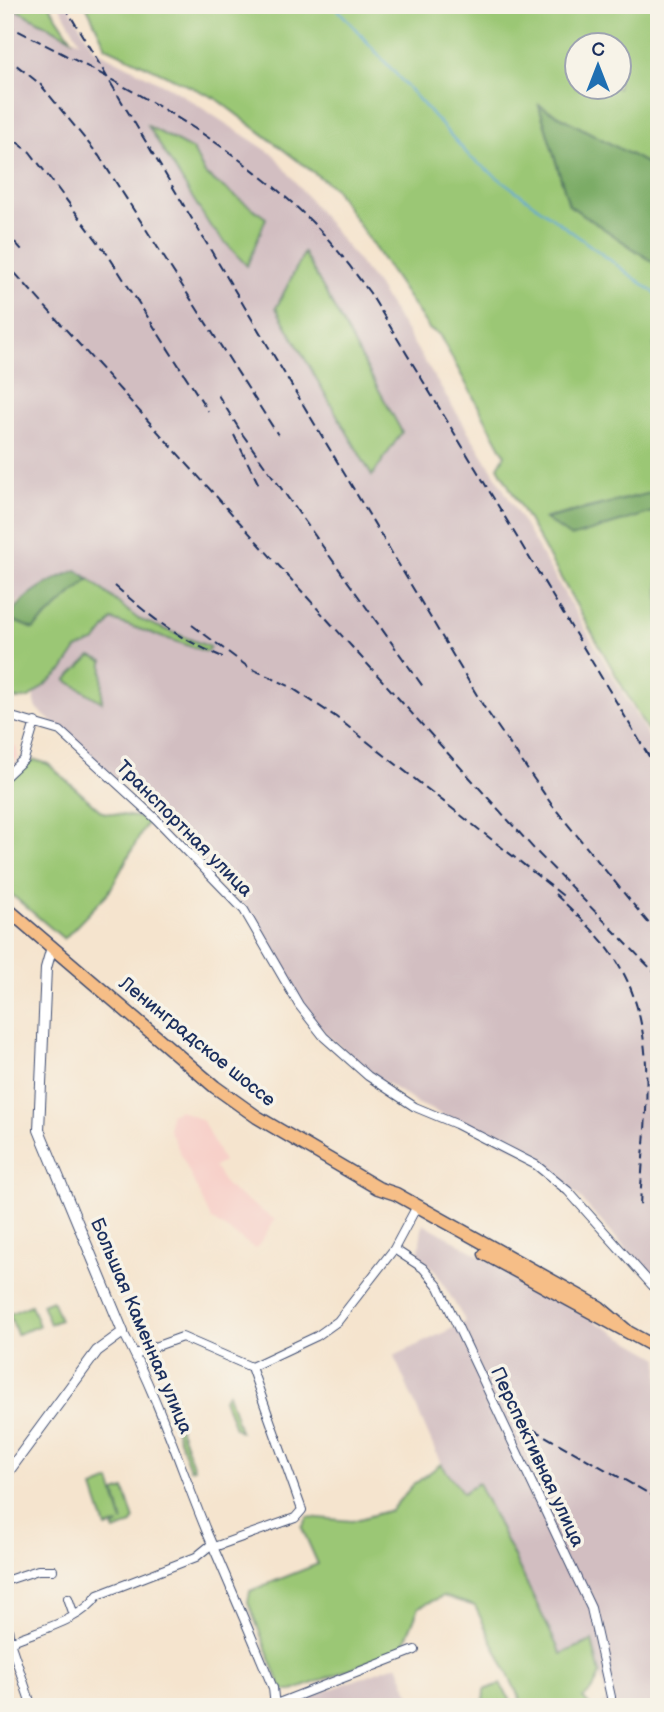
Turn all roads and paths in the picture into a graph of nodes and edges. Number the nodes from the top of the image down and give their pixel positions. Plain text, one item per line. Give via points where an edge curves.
1 (5, 715) edge
2 (35, 722) junction
3 (5, 777) edge
4 (5, 907) edge
5 (52, 947) junction
6 (415, 1210) junction
7 (394, 1249) junction
8 (659, 1293) edge
9 (123, 1332) junction
10 (659, 1349) edge
11 (135, 1354) junction
12 (251, 1367) junction
13 (5, 1476) edge
14 (213, 1545) junction
15 (53, 1570) dead end
16 (5, 1581) edge
17 (68, 1598) dead end
18 (5, 1609) edge
19 (74, 1615) junction
20 (10, 1642) junction
21 (415, 1650) dead end
22 (607, 1704) edge
23 (276, 1705) edge
24 (32, 1707) edge

1 - 2 street, Транспортная улица
2 - 3 street via 24,759
2 - 8 street, Транспортная улица via 60,731 244,910 299,1005 324,1037 368,1076 415,1107 536,1165 568,1191
4 - 5 main road, Ленинградское шоссе
5 - 6 main road, Ленинградское шоссе via 257,1118 378,1188 391,1201
5 - 9 street, Большая Каменная улица via 46,968 39,1130
6 - 7 street
6 - 10 main road, Ленинградское шоссе
7 - 12 street via 338,1321
7 - 22 street, Перспективная улица via 423,1268 439,1287 591,1608
9 - 11 street, Большая Каменная улица
9 - 13 street via 97,1351
11 - 12 street via 182,1338
11 - 14 street, Большая Каменная улица
12 - 14 street via 302,1510 295,1518
14 - 19 street via 196,1557 98,1595
14 - 23 street, Большая Каменная улица
15 - 16 street
17 - 19 street
18 - 20 street
19 - 20 street
20 - 24 street
21 - 23 street

